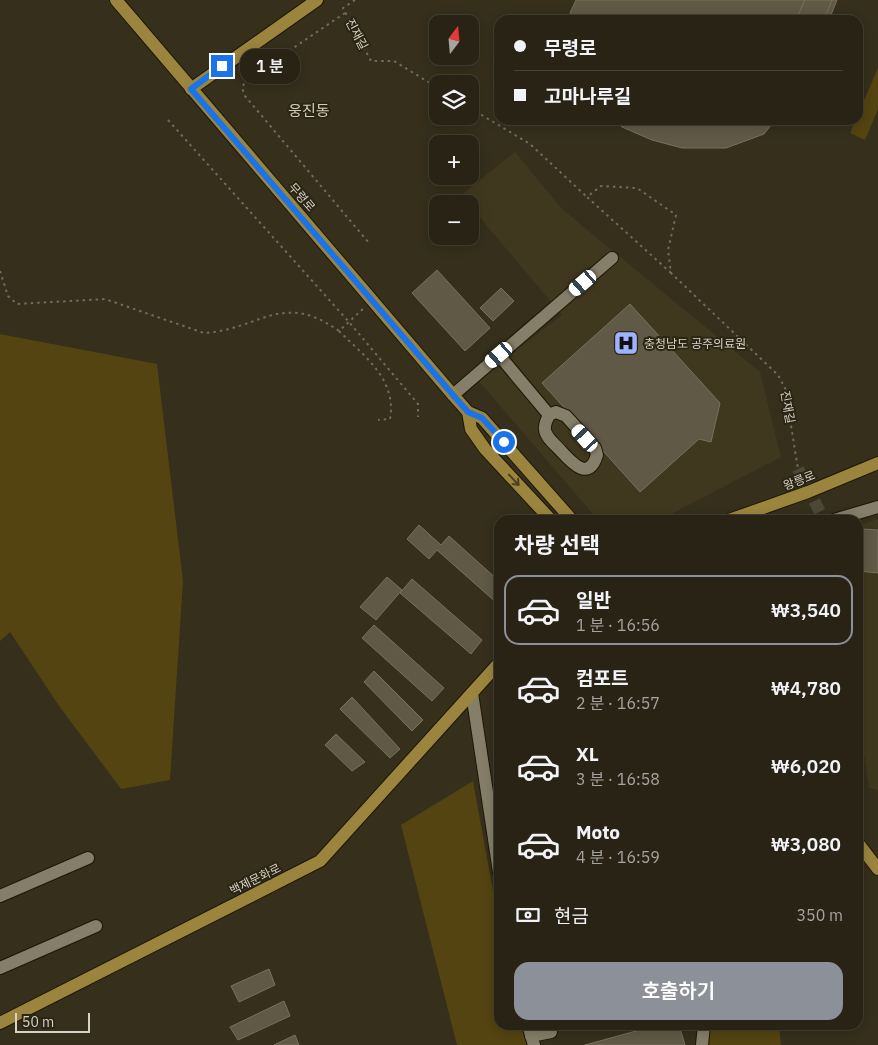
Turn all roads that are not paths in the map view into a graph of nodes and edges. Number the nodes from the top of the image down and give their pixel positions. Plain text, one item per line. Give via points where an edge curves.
1 (116, 0) edge
2 (317, 0) edge
3 (191, 89) junction
4 (612, 258) dead end
5 (499, 355) junction
6 (453, 395) junction
7 (468, 412) junction
8 (549, 415) junction
9 (878, 463) edge
10 (878, 507) edge
11 (546, 515) edge
12 (568, 515) edge
13 (743, 515) edge
14 (851, 515) edge
15 (494, 669) edge
16 (472, 693) junction
17 (494, 839) edge
18 (863, 850) edge
19 (88, 858) dead end
20 (878, 869) edge
21 (0, 896) edge
22 (96, 926) dead end
23 (0, 968) edge
24 (0, 1022) edge
25 (550, 1030) edge
26 (704, 1030) edge
27 (531, 1035) edge
28 (702, 1045) edge

1 - 3 main road, 무령로
2 - 3 main road
3 - 6 main road, 무령로
4 - 5 street
5 - 6 street
5 - 8 street
6 - 7 main road, 무령로
7 -> 11 main road, 무령로 via 471,429 485,449
7 - 12 main road, 무령로 via 482,418
8 - 8 street via 546,435 578,468 592,466 597,455 595,448 566,416 556,412
9 - 13 main road, 왕릉로
10 - 14 street
15 - 16 main road, 백제문화로
16 - 17 street
16 - 24 main road, 백제문화로 via 320,861
18 - 20 main road
19 - 21 street
22 - 23 street
25 - 27 street
26 - 28 street

